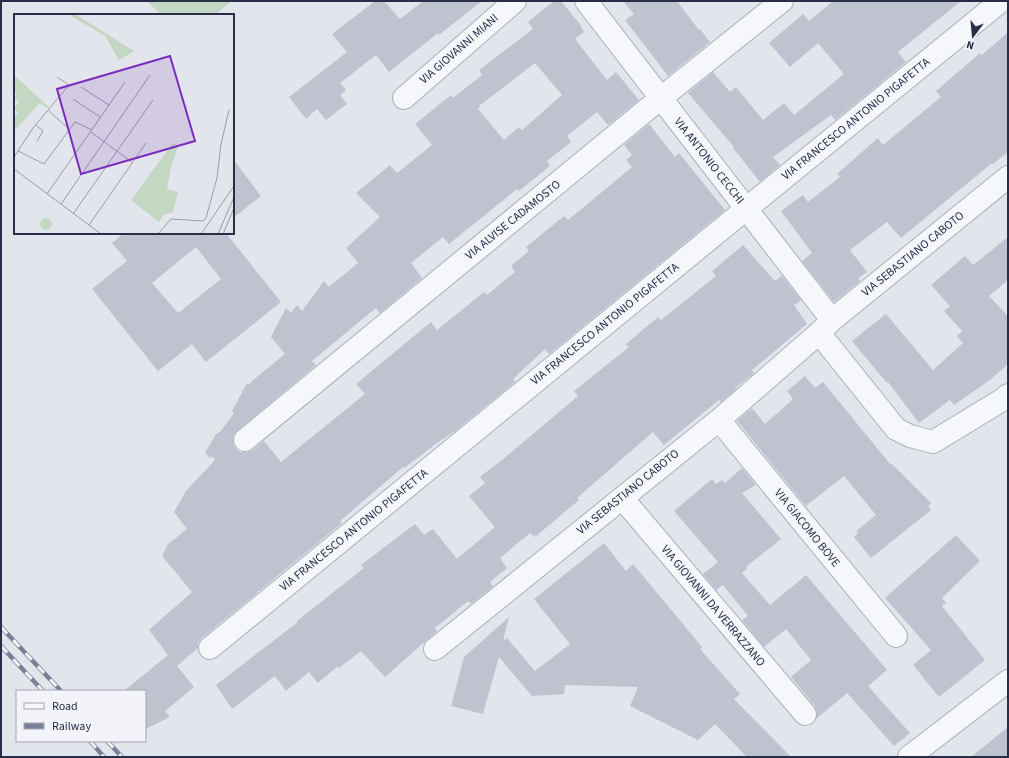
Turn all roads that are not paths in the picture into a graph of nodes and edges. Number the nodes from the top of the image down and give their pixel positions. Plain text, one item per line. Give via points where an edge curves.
1 (515, 1) edge
2 (586, 1) edge
3 (782, 1) edge
4 (1001, 1) edge
5 (404, 98) dead end
6 (661, 98) junction
7 (1008, 177) edge
8 (746, 209) junction
9 (826, 327) junction
10 (1006, 404) edge
11 (719, 420) junction
12 (245, 440) dead end
13 (622, 498) junction
14 (896, 636) dead end
15 (210, 648) dead end
16 (436, 649) dead end
17 (1008, 680) edge
18 (805, 714) dead end
19 (909, 757) edge

1 - 5 street, VIA GIOVANNI MIANI
2 - 6 street, VIA ANTONIO CECCHI
3 - 6 street, VIA ALVISE CADAMOSTO
4 - 8 street, VIA FRANCESCO ANTONIO PIGAFETTA
6 - 8 street, VIA ANTONIO CECCHI
6 - 12 street, VIA ALVISE CADAMOSTO
7 - 9 street, VIA SEBASTIANO CABOTO
8 - 9 street, VIA ANTONIO CECCHI
8 - 15 street, VIA FRANCESCO ANTONIO PIGAFETTA
9 - 10 street via 896,429 910,436 933,442
9 - 11 street, VIA SEBASTIANO CABOTO
11 - 13 street, VIA SEBASTIANO CABOTO
11 - 14 street, VIA GIACOMO BOVE
13 - 16 street, VIA SEBASTIANO CABOTO
13 - 18 street, VIA GIOVANNI DA VERRAZZANO
17 - 19 street

